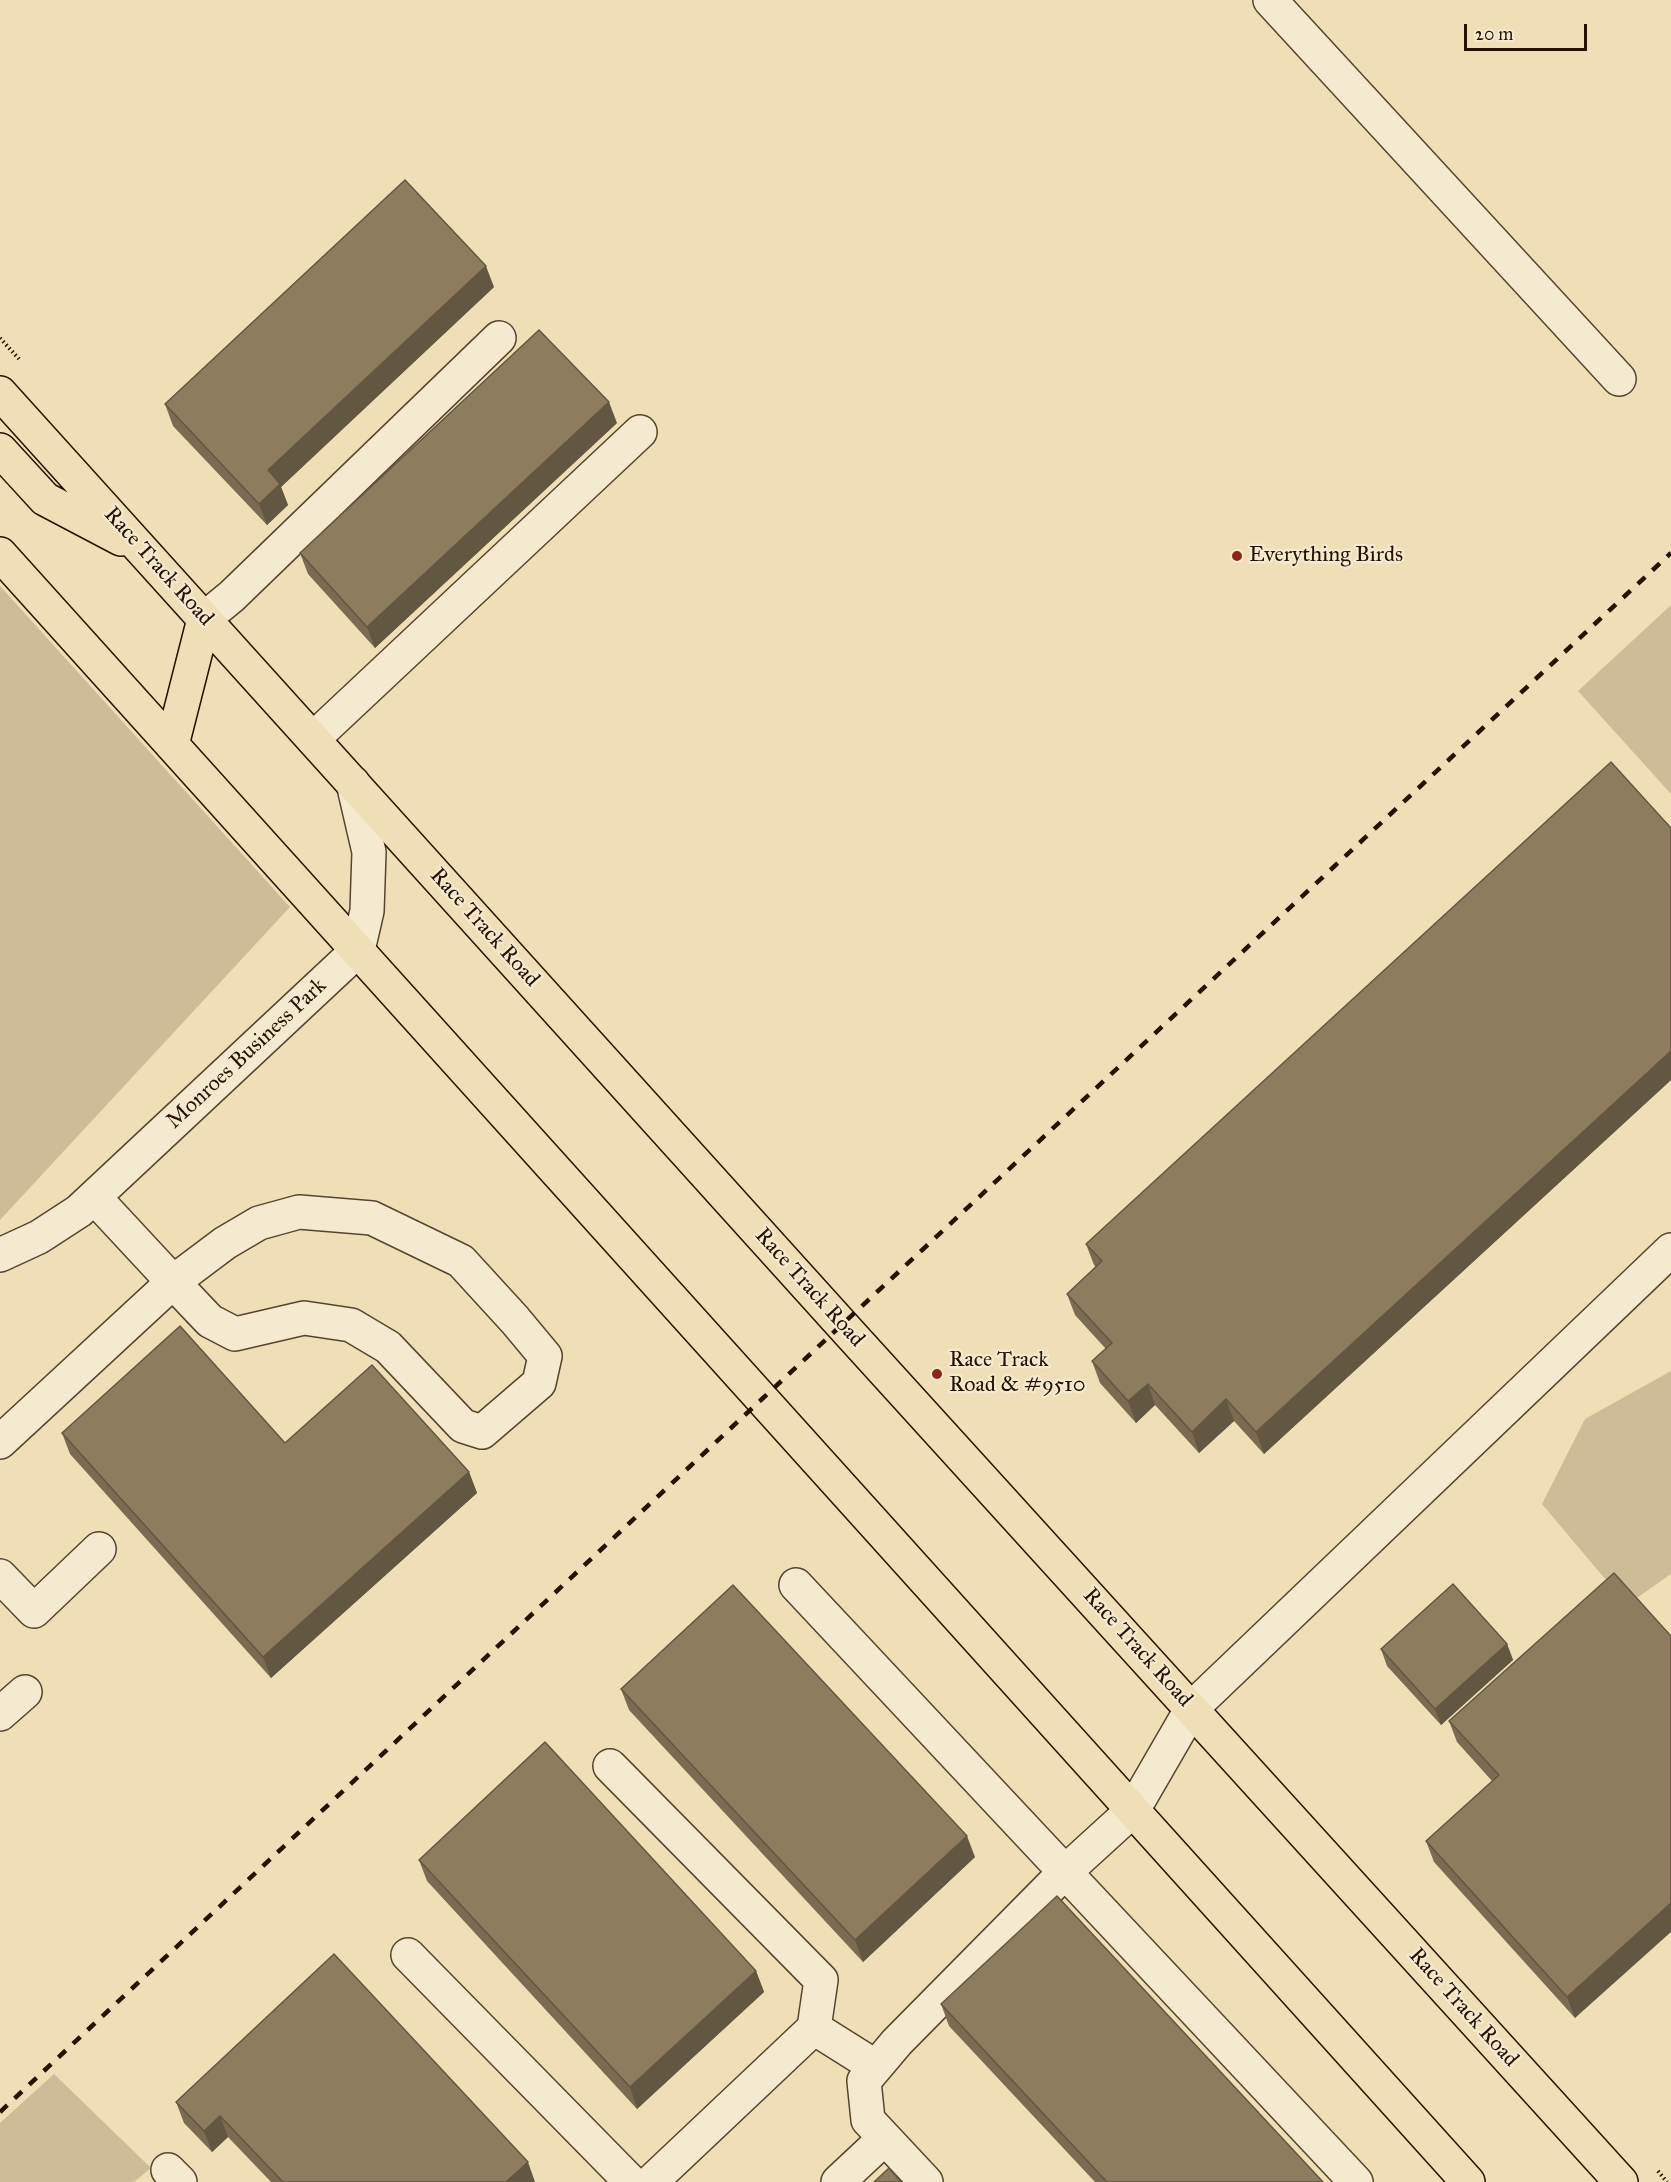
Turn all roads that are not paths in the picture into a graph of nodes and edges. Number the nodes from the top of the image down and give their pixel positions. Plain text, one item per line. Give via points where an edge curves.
1 (1270, 0) edge
2 (499, 338) dead end
3 (1618, 379) dead end
4 (0, 393) edge
5 (640, 432) dead end
6 (0, 450) edge
7 (141, 550) junction
8 (0, 554) edge
9 (204, 619) junction
10 (313, 739) junction
11 (172, 745) junction
12 (354, 783) junction
13 (358, 950) junction
14 (94, 1197) junction
15 (1671, 1250) edge
16 (0, 1255) edge
17 (173, 1282) junction
18 (0, 1442) edge
19 (99, 1549) dead end
20 (0, 1576) edge
21 (796, 1584) dead end
22 (25, 1692) dead end
23 (1192, 1708) junction
24 (0, 1714) edge
25 (610, 1766) dead end
26 (1134, 1810) junction
27 (1065, 1872) junction
28 (408, 1955) dead end
29 (814, 2028) junction
30 (876, 2067) junction
31 (885, 2138) junction
32 (631, 2182) edge
33 (651, 2182) edge
34 (838, 2182) edge
35 (926, 2182) edge
36 (1356, 2182) edge
37 (1468, 2182) edge
38 (1621, 2182) edge

1 - 3 street
2 - 9 street
4 - 7 main road, Race Track Road
5 - 10 street
6 - 7 main road via 45,499
7 - 9 main road, Race Track Road
8 - 11 main road
9 - 10 main road, Race Track Road
9 - 11 main road
10 - 12 main road, Race Track Road
11 - 13 main road
12 - 13 street via 369,852 367,911
12 - 23 main road, Race Track Road
13 - 14 street, Monroes Business Park
13 - 26 main road
14 - 16 street, Monroes Business Park via 39,1237
14 - 17 street
15 - 23 street
17 - 17 street via 225,1242 259,1222 299,1212 372,1218 461,1261 545,1356 539,1383 482,1431 463,1426 387,1347 351,1326 304,1318 235,1334 210,1321
17 - 18 street
19 - 20 street via 34,1611
21 - 27 street
22 - 24 street
23 - 26 street
23 - 38 main road, Race Track Road
25 - 29 street via 821,1980
26 - 27 street
26 - 37 main road
27 - 30 street
27 - 36 street
28 - 32 street
29 - 30 street
29 - 33 street
30 - 31 street via 864,2081 868,2121
31 - 34 street
31 - 35 street

